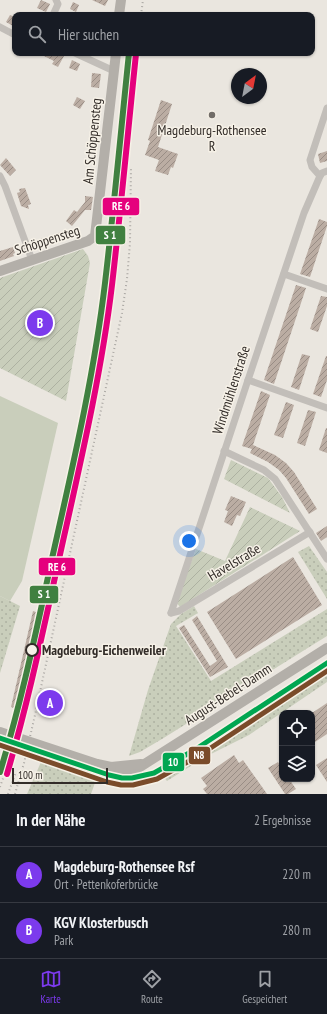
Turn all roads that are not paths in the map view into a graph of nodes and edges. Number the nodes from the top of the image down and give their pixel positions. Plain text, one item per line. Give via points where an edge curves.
1 (56, 0) edge
2 (121, 0) edge
3 (54, 12) edge
4 (119, 12) edge
5 (0, 27) edge
6 (12, 33) edge
7 (81, 56) edge
8 (116, 56) edge
9 (114, 71) junction
10 (327, 108) edge
11 (327, 171) edge
12 (0, 176) edge
13 (320, 176) junction
14 (97, 231) joint
15 (32, 260) junction
16 (0, 271) edge
17 (284, 274) junction
18 (327, 289) edge
19 (248, 380) junction
20 (327, 408) edge
21 (224, 451) junction
22 (310, 532) junction
23 (327, 559) edge
24 (171, 614) joint
25 (327, 648) edge
26 (0, 732) edge
27 (0, 740) edge
28 (110, 770) junction

1 - 3 street via 58,4
2 - 4 main road
5 - 6 street
7 - 9 street
8 - 9 main road, Am Schöppensteg
9 - 14 main road, Am Schöppensteg
10 - 13 street via 310,160 312,167
11 - 13 street
12 - 15 street via 6,186
13 - 17 street, Windmühlenstraße via 304,213
14 - 15 main road, Schöppensteg via 90,241
15 - 16 main road, Schöppensteg
17 - 18 street
17 - 19 street, Windmühlenstraße
19 - 20 street
19 - 21 street, Windmühlenstraße
21 - 22 street via 273,476
21 - 24 street, Windmühlenstraße
22 - 23 street
22 - 24 street, Havelstraße
25 - 28 main road, August-Bebel-Damm via 132,772
26 - 28 main road, bridge
27 - 28 main road, bridge via 91,771

